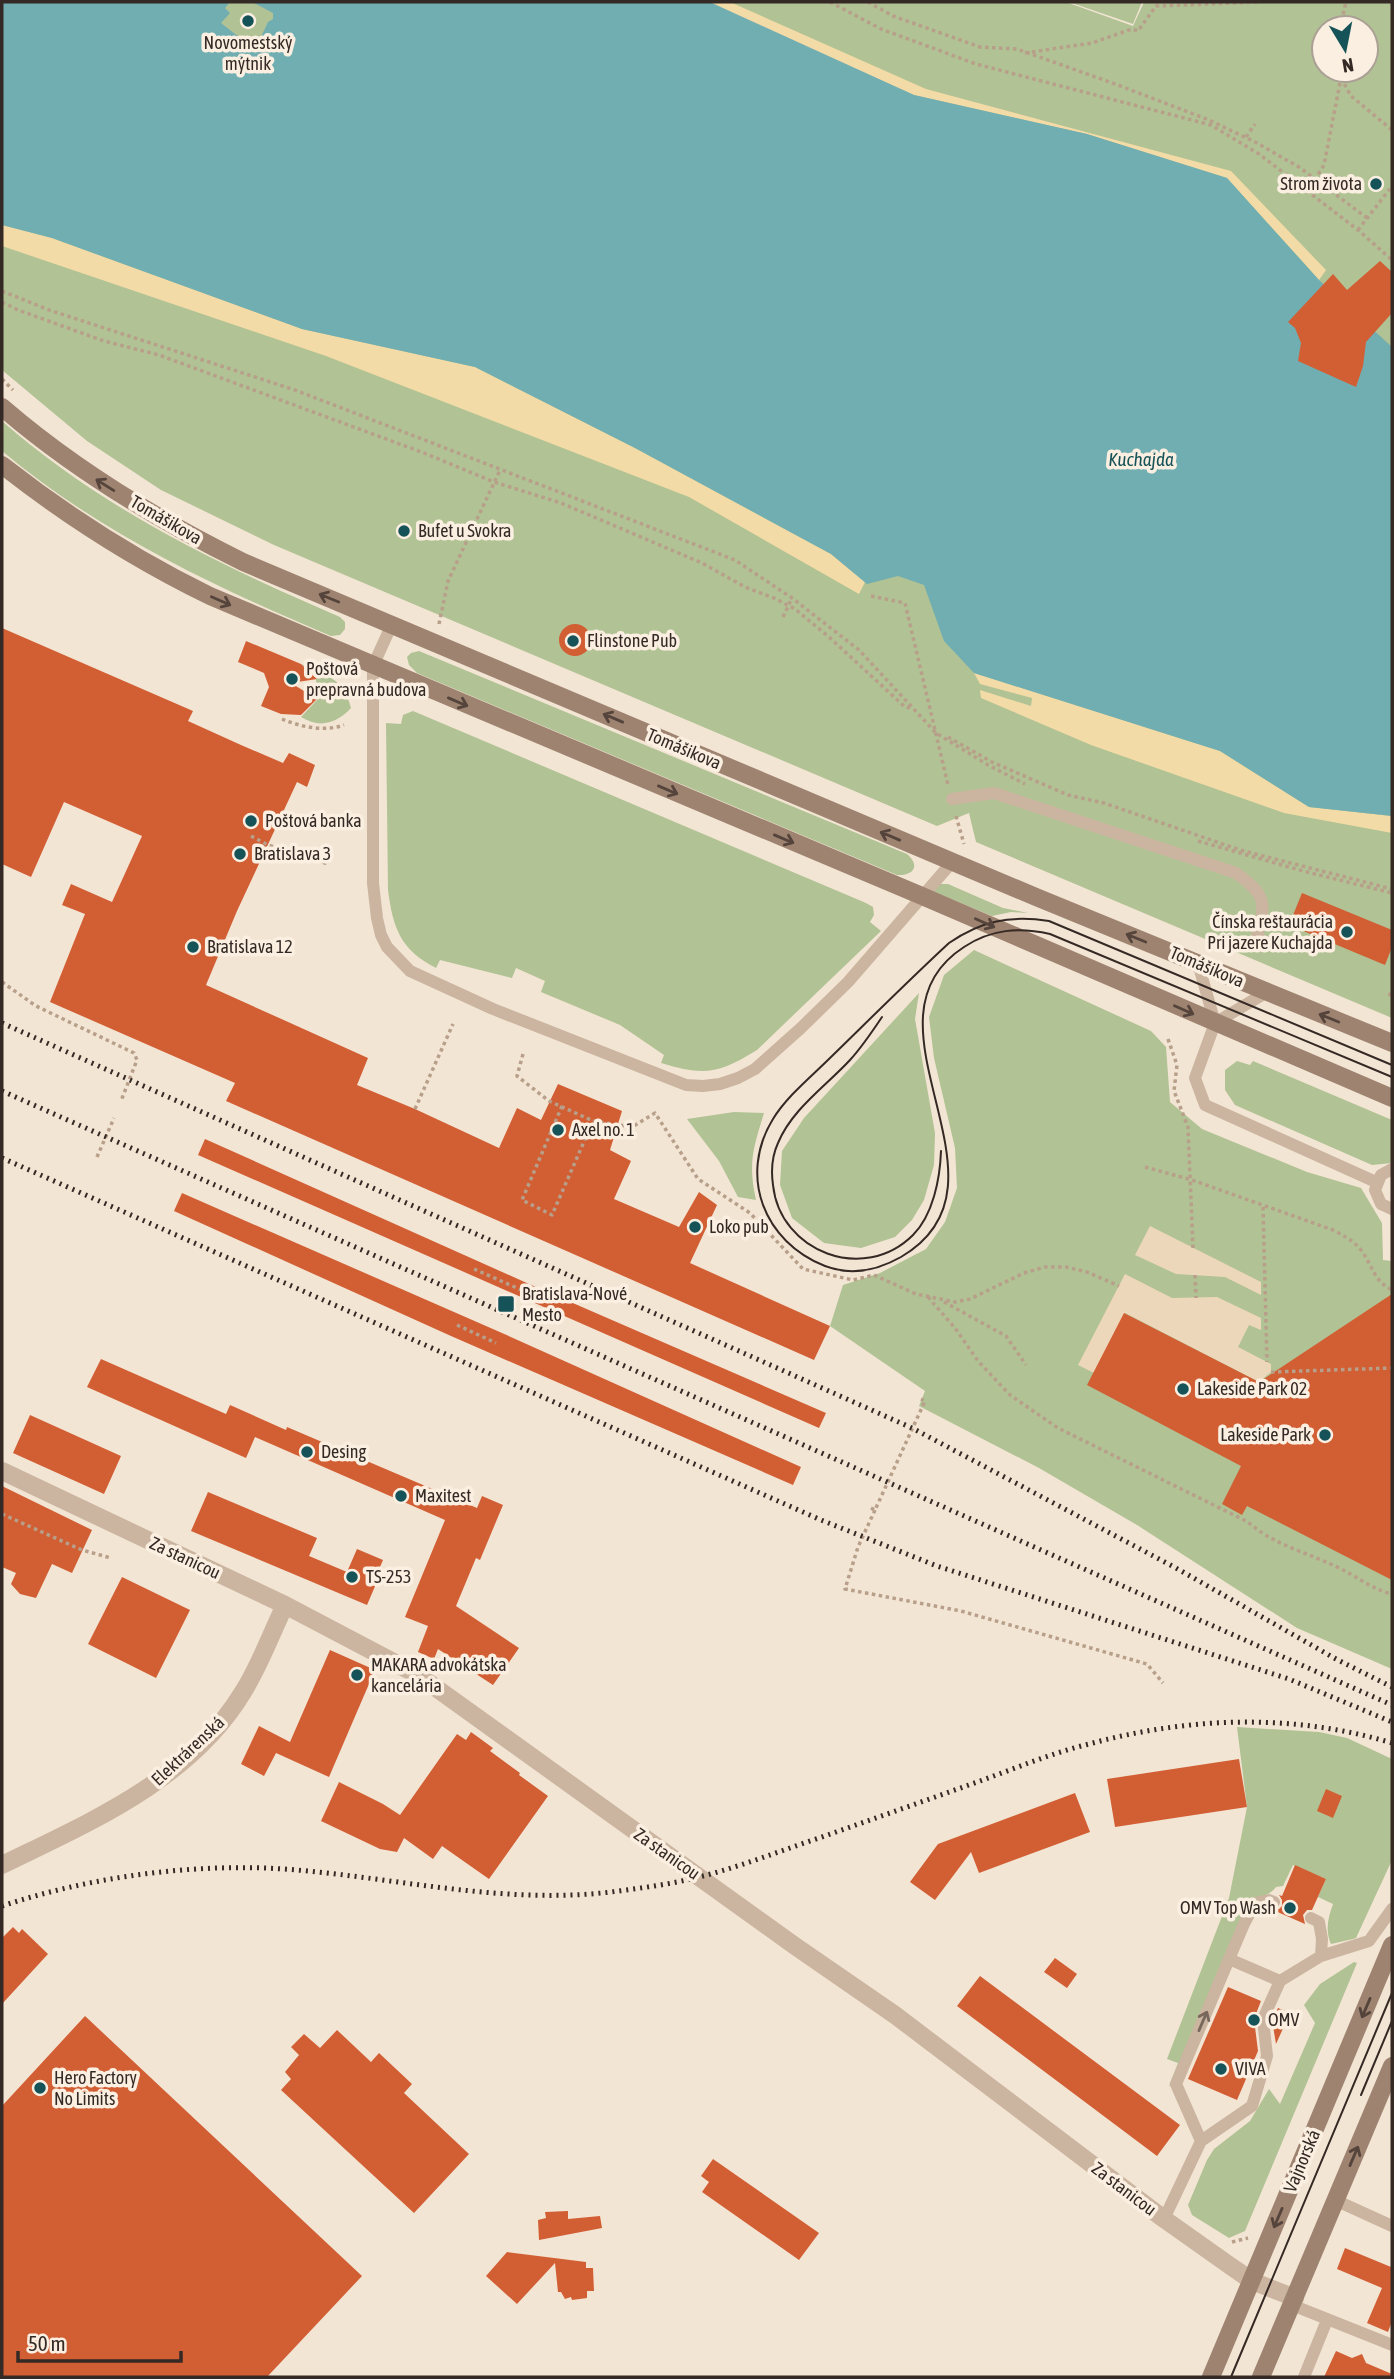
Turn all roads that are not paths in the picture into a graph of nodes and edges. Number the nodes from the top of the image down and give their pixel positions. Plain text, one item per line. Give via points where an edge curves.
1 (2, 407) edge
2 (2, 465) edge
3 (392, 624) junction
4 (373, 666) junction
5 (952, 799) road end
6 (953, 862) junction
7 (922, 896) junction
8 (1260, 938) dead end
9 (1198, 962) junction
10 (1267, 992) junction
11 (1215, 1023) junction
12 (1392, 1043) edge
13 (1392, 1098) edge
14 (1392, 1170) edge
15 (1376, 1182) junction
16 (1392, 1209) edge
17 (2, 1471) edge
18 (285, 1605) junction
19 (2, 1864) edge
20 (1274, 1902) dead end
21 (1392, 1909) edge
22 (1311, 1917) dead end
23 (1392, 1945) edge
24 (1321, 1956) junction
25 (1229, 1959) junction
26 (1280, 1981) junction
27 (1392, 2066) edge
28 (1201, 2141) junction
29 (1335, 2200) junction
30 (1164, 2219) junction
31 (1392, 2226) edge
32 (1252, 2281) junction
33 (1293, 2302) junction
34 (1327, 2320) junction
35 (1392, 2346) edge
36 (1211, 2377) edge
37 (1261, 2377) edge
38 (1304, 2377) edge

3 -> 1 main road, Tomášikova via 243,562 174,527 63,458
2 -> 4 main road via 75,519 160,570
3 - 4 lane
6 -> 3 main road, Tomášikova
4 -> 7 main road
4 - 7 lane via 373,883 381,935 410,971 493,1009 686,1085 720,1084 755,1069 801,1028 848,982
5 - 8 lane via 994,793 1236,873 1255,887 1264,910
6 - 7 lane
9 -> 6 main road, Tomášikova
7 -> 11 main road
9 - 10 main road, Tomášikova
9 - 11 lane
10 - 11 lane
12 -> 10 main road, Tomášikova
11 - 13 main road
11 - 15 lane via 1195,1078 1205,1105
14 - 15 lane
15 - 16 lane via 1376,1197
17 - 18 street, Za stanicou
18 - 19 street, Elektrárenská via 244,1691 179,1764 157,1783
18 - 30 street, Za stanicou via 418,1675 895,2015
20 - 25 lane via 1255,1903
21 - 24 lane via 1369,1941
22 - 24 lane via 1319,1922
23 -> 32 main road, Vajnorská
24 - 26 lane
25 - 26 lane
28 -> 25 lane via 1176,2084
26 - 28 lane via 1263,2019 1267,2056 1252,2106
29 -> 27 main road
28 - 30 lane
29 - 31 lane
29 - 33 main road
30 - 32 street, Za stanicou
32 - 33 street, Za stanicou
32 - 36 main road, Vajnorská
33 - 34 lane
33 - 37 main road
34 - 35 lane
34 - 38 lane

